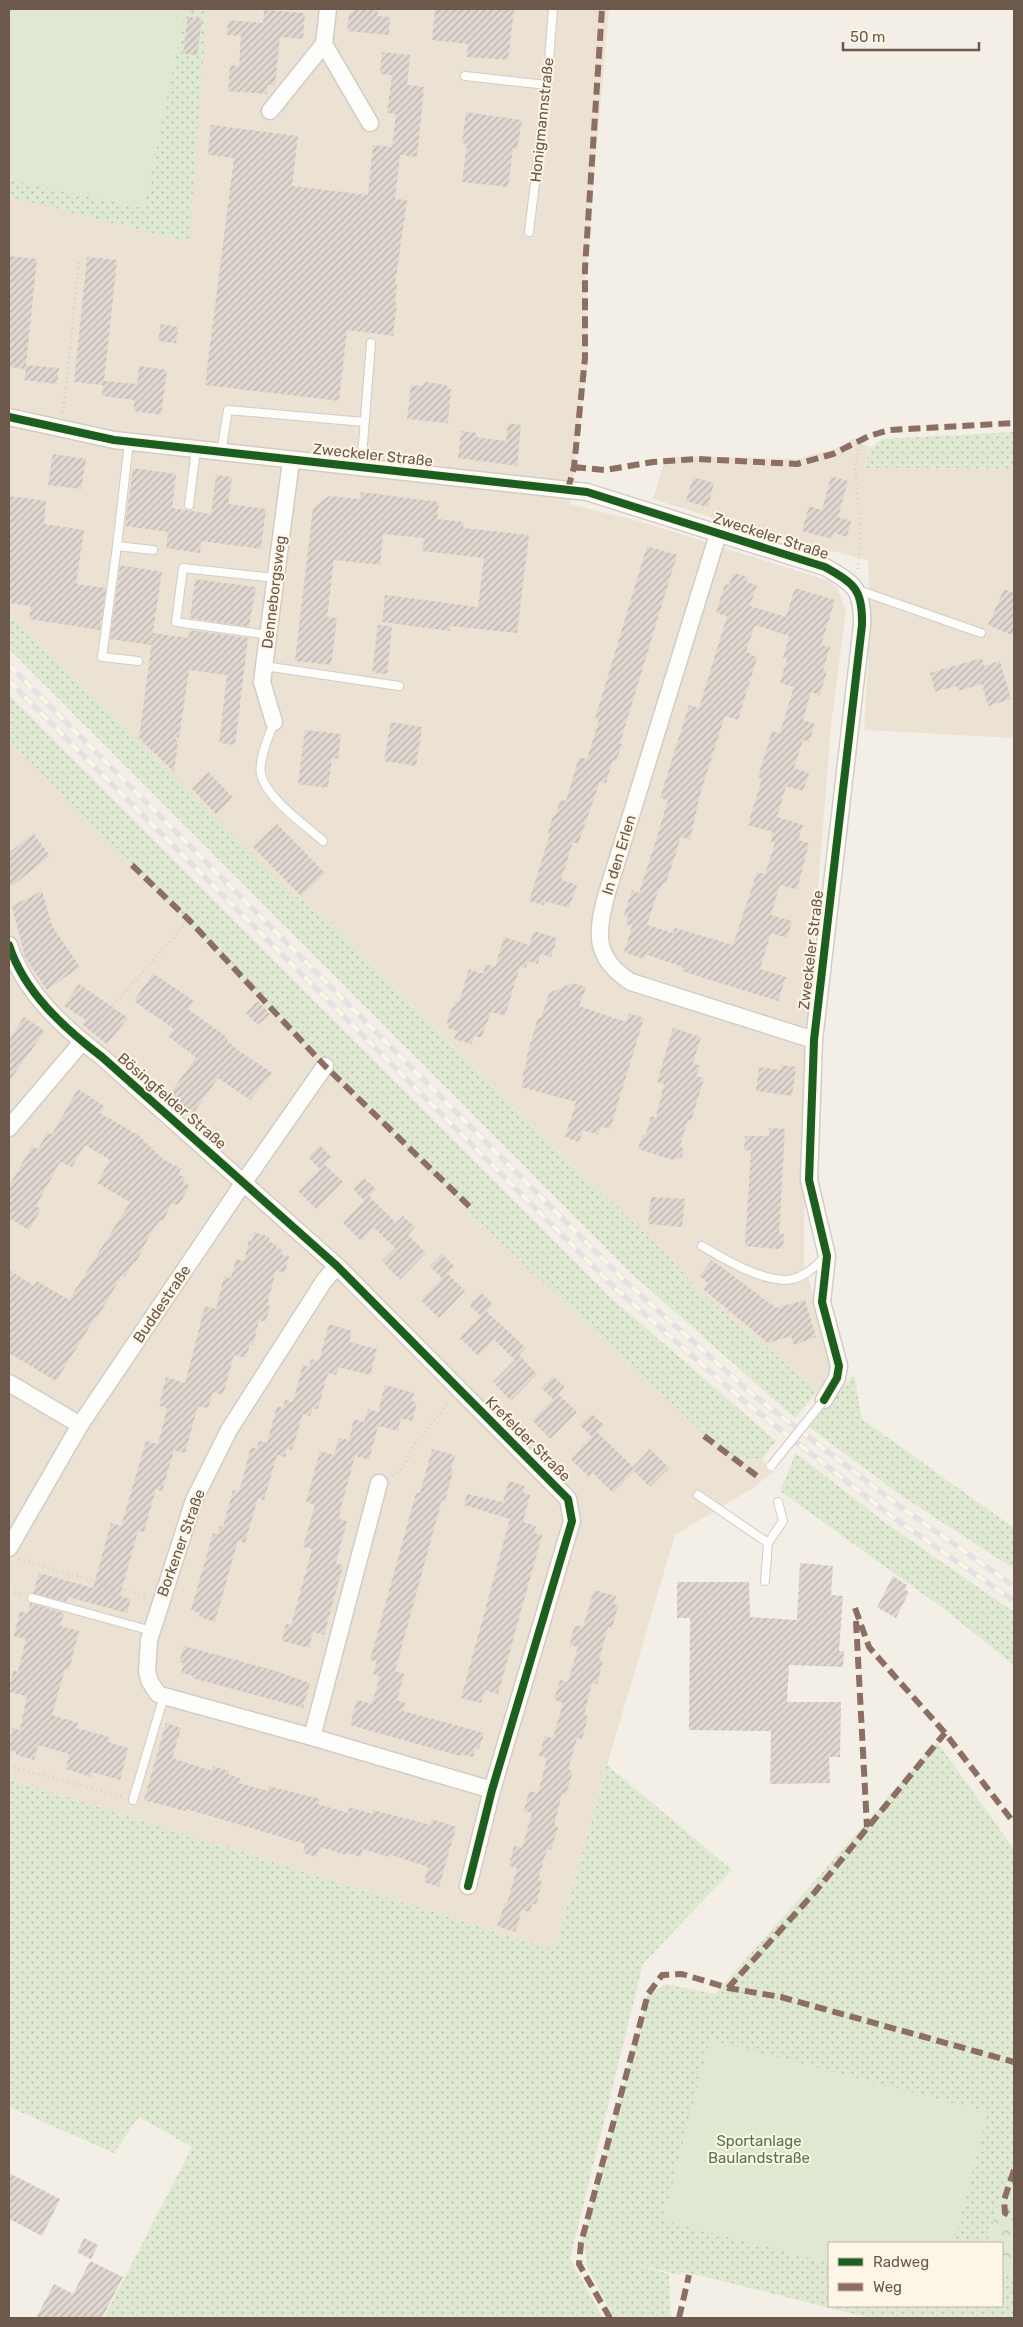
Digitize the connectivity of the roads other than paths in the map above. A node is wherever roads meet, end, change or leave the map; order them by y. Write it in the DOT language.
graph roads {
  1 [pos="328,9"];
  2 [pos="553,9"];
  3 [pos="324,44"];
  4 [pos="465,76"];
  5 [pos="547,85"];
  6 [pos="270,111"];
  7 [pos="370,123"];
  8 [pos="529,232"];
  9 [pos="371,343"];
  10 [pos="9,417"];
  11 [pos="364,422"];
  12 [pos="130,442"];
  13 [pos="196,450"];
  14 [pos="221,452"];
  15 [pos="291,461"];
  16 [pos="361,468"];
  17 [pos="189,505"];
  18 [pos="718,534"];
  19 [pos="117,546"];
  20 [pos="153,550"];
  21 [pos="275,578"];
  22 [pos="856,589"];
  23 [pos="981,633"];
  24 [pos="268,635"];
  25 [pos="138,662"];
  26 [pos="264,666"];
  27 [pos="399,686"];
  28 [pos="274,722"];
  29 [pos="323,841"];
  30 [pos="9,945"];
  31 [pos="814,1040"];
  32 [pos="82,1042"];
  33 [pos="325,1066"];
  34 [pos="9,1128"];
  35 [pos="244,1182"];
  36 [pos="702,1246"];
  37 [pos="827,1256"];
  38 [pos="337,1266"];
  39 [pos="9,1383"];
  40 [pos="824,1400"];
  41 [pos="80,1425"];
  42 [pos="771,1466"];
  43 [pos="379,1483"];
  44 [pos="698,1495"];
  45 [pos="778,1502"];
  46 [pos="768,1543"];
  47 [pos="13,1554"];
  48 [pos="765,1582"];
  49 [pos="32,1598"];
  50 [pos="152,1631"];
  51 [pos="164,1696"];
  52 [pos="312,1737"];
  53 [pos="492,1790"];
  54 [pos="133,1800"];
  55 [pos="468,1886"];
  1 -- 3 [label="street"];
  2 -- 5 [label="lane, Honigmannstraße"];
  3 -- 6 [label="street"];
  3 -- 7 [label="street"];
  4 -- 5 [label="lane"];
  5 -- 8 [label="lane, Honigmannstraße"];
  9 -- 11 [label="lane"];
  10 -- 12 [label="street, Zweckeler Straße"];
  11 -- 14 [label="lane"];
  11 -- 16 [label="lane"];
  12 -- 13 [label="street, Zweckeler Straße"];
  12 -- 19 [label="lane"];
  13 -- 14 [label="street, Zweckeler Straße"];
  13 -- 17 [label="lane"];
  14 -- 15 [label="street, Zweckeler Straße"];
  15 -- 16 [label="street, Zweckeler Straße"];
  15 -- 21 [label="street, Denneborgsweg"];
  16 -- 18 [label="street, Zweckeler Straße"];
  18 -- 22 [label="street, Zweckeler Straße"];
  18 -- 31 [label="street, In den Erlen"];
  19 -- 20 [label="lane"];
  19 -- 25 [label="lane"];
  21 -- 24 [label="street, Denneborgsweg"];
  21 -- 24 [label="lane"];
  22 -- 23 [label="lane, Zweckeler Straße"];
  22 -- 31 [label="street, Zweckeler Straße"];
  24 -- 26 [label="street, Denneborgsweg"];
  26 -- 27 [label="lane"];
  26 -- 28 [label="street, Denneborgsweg"];
  28 -- 29 [label="lane"];
  30 -- 32 [label="street, Bösingfelder Straße"];
  31 -- 37 [label="street, Zweckeler Straße"];
  32 -- 34 [label="street"];
  32 -- 35 [label="street, Bösingfelder Straße"];
  33 -- 35 [label="street, Buddestraße"];
  35 -- 38 [label="street, Krefelder Straße"];
  35 -- 41 [label="street, Buddestraße"];
  36 -- 37 [label="lane"];
  37 -- 40 [label="street, Zweckeler Straße"];
  38 -- 50 [label="street, Borkener Straße"];
  38 -- 53 [label="street, Krefelder Straße"];
  39 -- 41 [label="street"];
  40 -- 42 [label="lane, Zweckeler Straße, bridge"];
  41 -- 47 [label="street, Buddestraße"];
  43 -- 52 [label="street"];
  44 -- 46 [label="lane"];
  45 -- 46 [label="lane"];
  46 -- 48 [label="lane"];
  49 -- 50 [label="lane"];
  50 -- 51 [label="street, Borkener Straße"];
  51 -- 52 [label="street"];
  51 -- 54 [label="lane"];
  52 -- 53 [label="street"];
  53 -- 55 [label="street, Krefelder Straße"];
}
